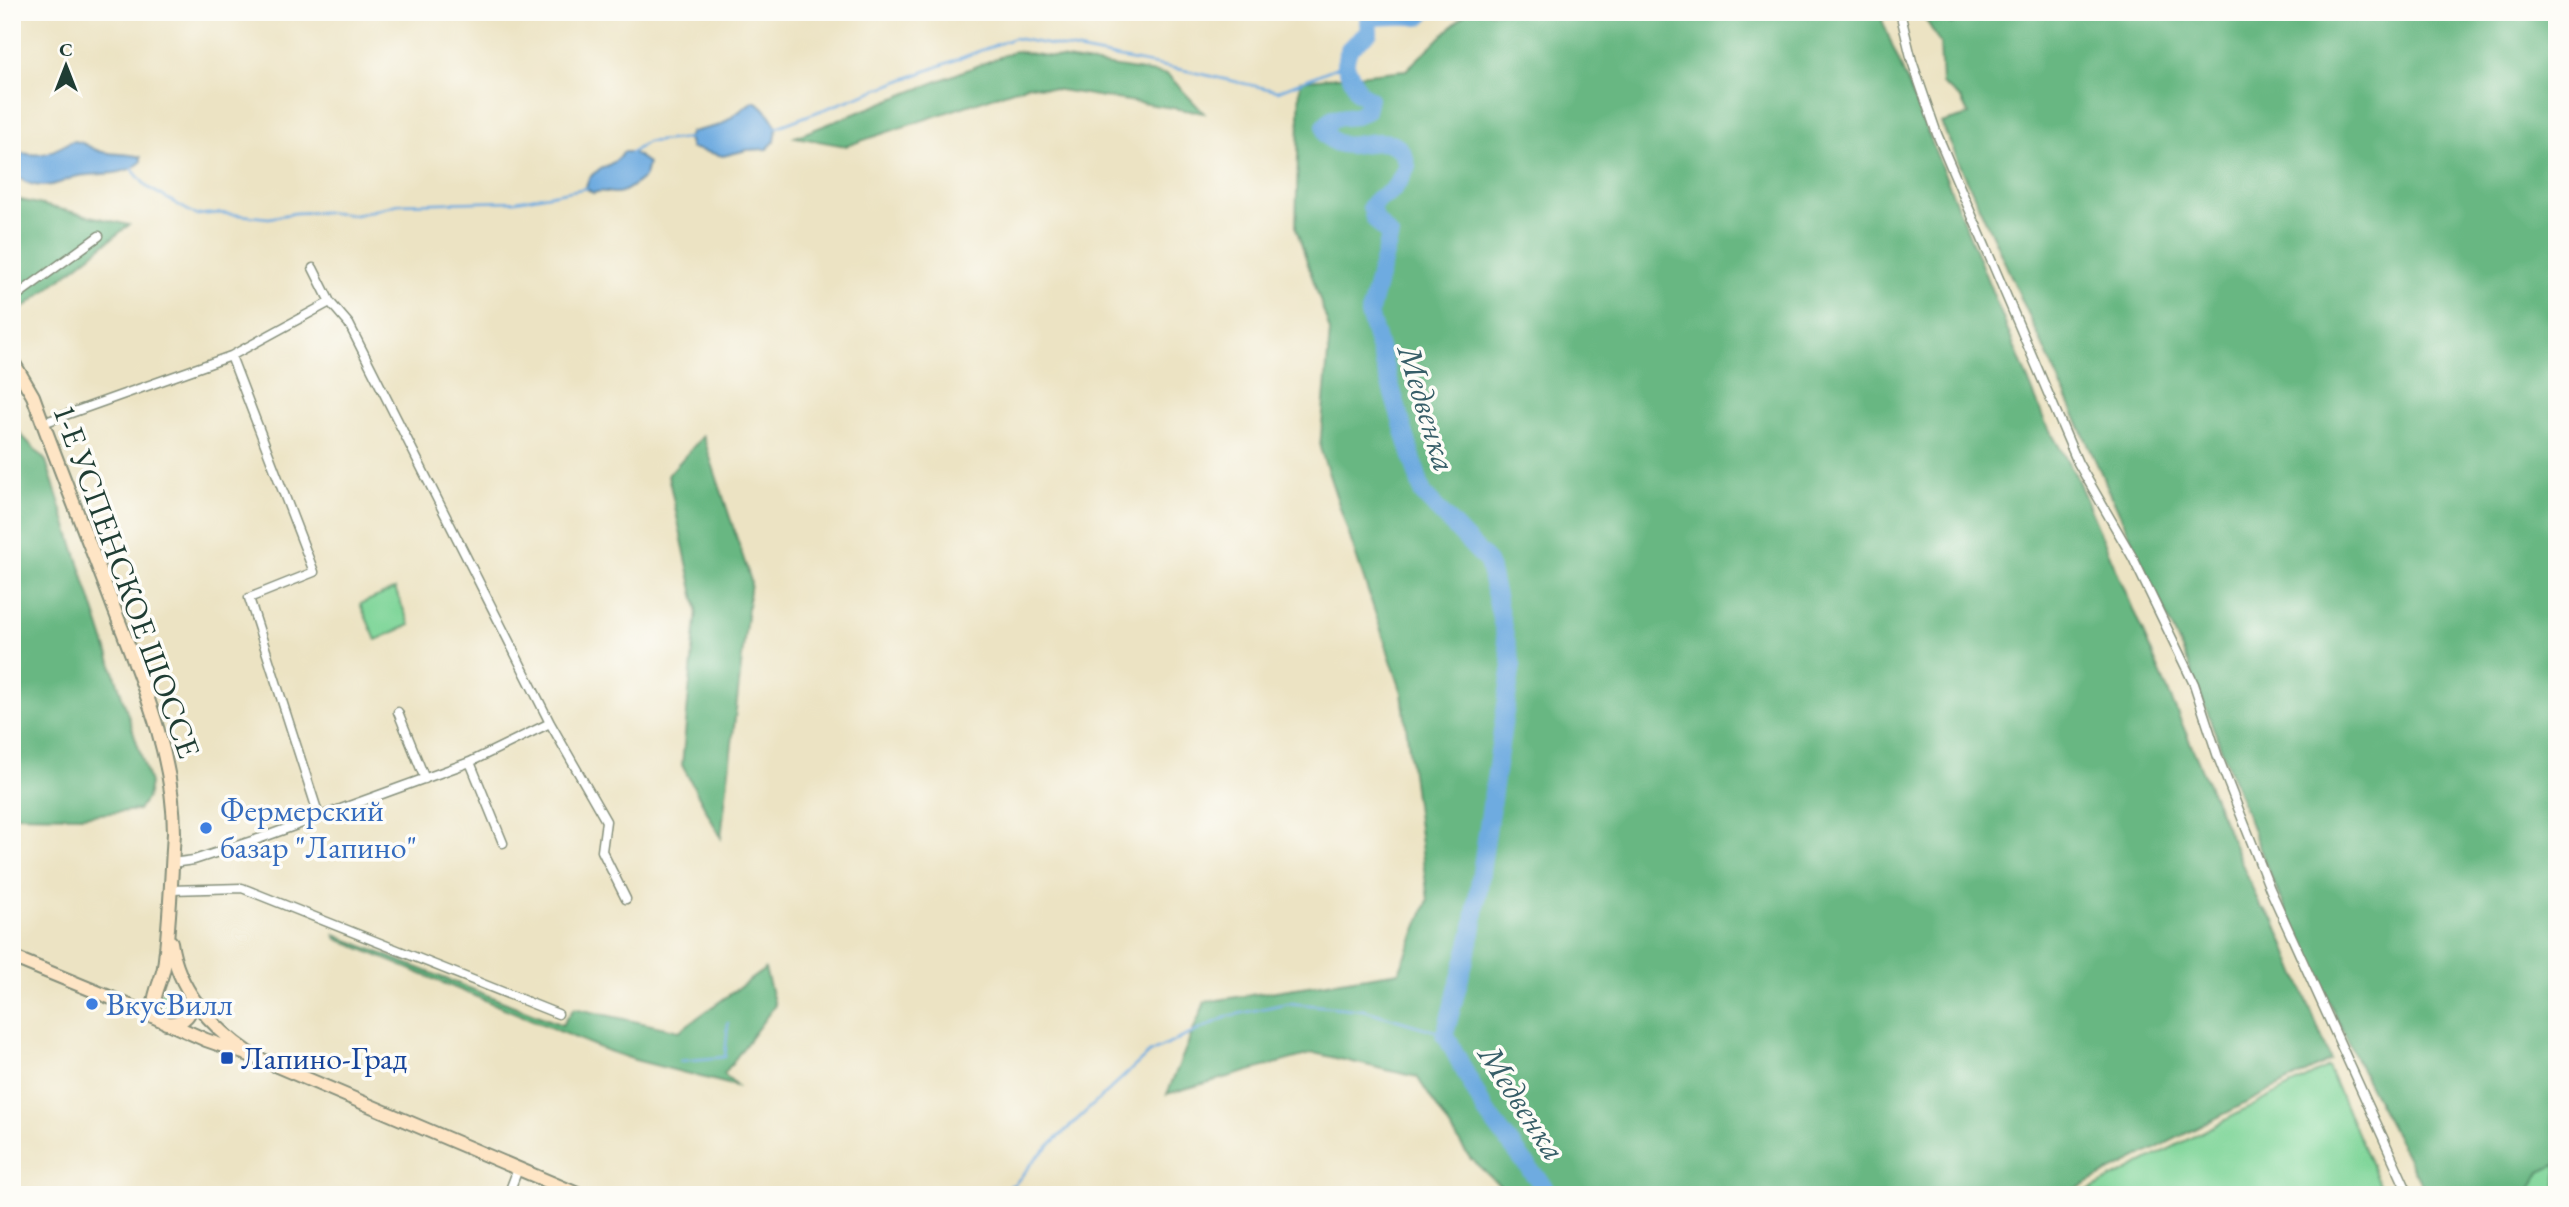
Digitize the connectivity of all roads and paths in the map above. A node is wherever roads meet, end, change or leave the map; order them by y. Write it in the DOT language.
graph roads {
  1 [pos="1900,12"];
  2 [pos="99,236"];
  3 [pos="313,268"];
  4 [pos="12,299"];
  5 [pos="330,302"];
  6 [pos="231,356"];
  7 [pos="12,360"];
  8 [pos="43,423"];
  9 [pos="398,712"];
  10 [pos="550,723"];
  11 [pos="470,762"];
  12 [pos="425,779"];
  13 [pos="320,816"];
  14 [pos="503,842"];
  15 [pos="172,863"];
  16 [pos="171,890"];
  17 [pos="626,899"];
  18 [pos="169,924"];
  19 [pos="12,957"];
  20 [pos="157,993"];
  21 [pos="189,994"];
  22 [pos="114,999"];
  23 [pos="558,1014"];
  24 [pos="164,1022"];
  25 [pos="258,1058"];
  26 [pos="518,1169"];
  27 [pos="508,1195"];
  28 [pos="580,1195"];
  29 [pos="2409,1195"];
  1 -- 29 [label="street"];
  2 -- 4 [label="street"];
  3 -- 5 [label="street"];
  5 -- 6 [label="street"];
  5 -- 10 [label="street"];
  6 -- 8 [label="street"];
  6 -- 13 [label="street"];
  7 -- 8 [label="main road, 1-Е УСПЕНСКОЕ ШОССЕ"];
  8 -- 15 [label="main road, 1-Е УСПЕНСКОЕ ШОССЕ"];
  9 -- 12 [label="street"];
  10 -- 11 [label="street"];
  10 -- 17 [label="street"];
  11 -- 12 [label="street"];
  11 -- 14 [label="street"];
  12 -- 13 [label="street"];
  13 -- 15 [label="street"];
  15 -- 16 [label="main road, 1-Е УСПЕНСКОЕ ШОССЕ"];
  16 -- 18 [label="main road, 1-Е УСПЕНСКОЕ ШОССЕ"];
  16 -- 23 [label="street"];
  18 -- 20 [label="main road"];
  18 -- 21 [label="main road"];
  19 -- 22 [label="main road"];
  20 -- 21 [label="main road"];
  20 -- 22 [label="main road"];
  20 -- 24 [label="main road"];
  21 -- 24 [label="main road"];
  21 -- 25 [label="main road"];
  22 -- 24 [label="main road"];
  24 -- 25 [label="main road"];
  25 -- 26 [label="main road"];
  26 -- 27 [label="street"];
  26 -- 28 [label="main road"];
}
